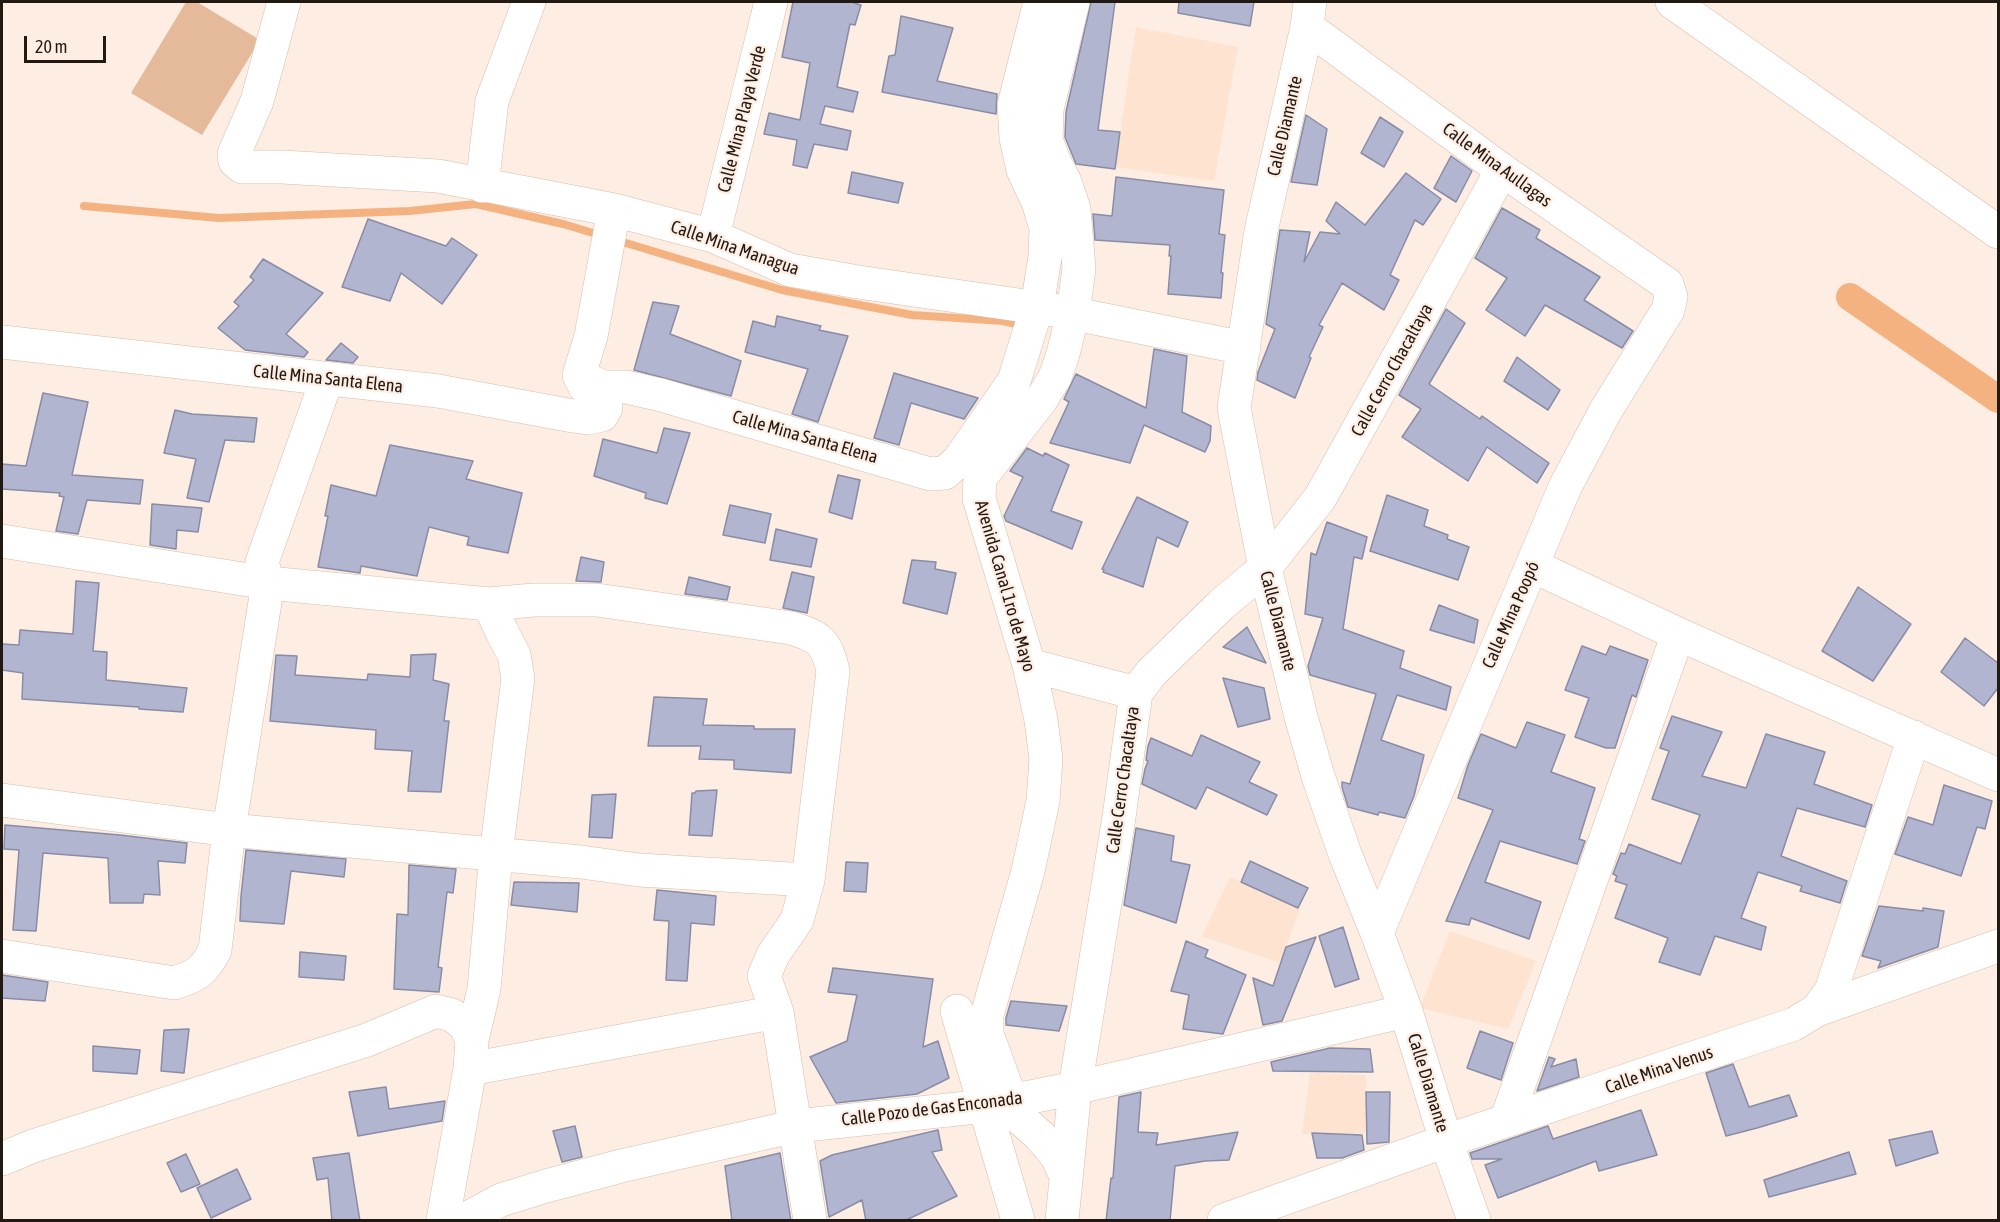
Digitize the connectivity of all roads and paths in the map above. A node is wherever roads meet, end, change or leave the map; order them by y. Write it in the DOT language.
graph roads {
  1 [pos="284,2"];
  2 [pos="528,2"];
  3 [pos="771,2"];
  4 [pos="1040,2"];
  5 [pos="1073,2"];
  6 [pos="1672,2"];
  7 [pos="1308,14"];
  8 [pos="1502,170"];
  9 [pos="482,186"];
  10 [pos="614,210"];
  11 [pos="1998,232"];
  12 [pos="713,236"];
  13 [pos="1036,307"];
  14 [pos="1668,310"];
  15 [pos="1073,313"];
  16 [pos="2,342"];
  17 [pos="1244,348"];
  18 [pos="579,375"];
  19 [pos="327,379"];
  20 [pos="2,541"];
  21 [pos="1533,566"];
  22 [pos="1265,568"];
  23 [pos="268,583"];
  24 [pos="489,604"];
  25 [pos="1678,634"];
  26 [pos="1029,665"];
  27 [pos="1136,693"];
  28 [pos="1914,737"];
  29 [pos="1998,775"];
  30 [pos="2,801"];
  31 [pos="229,830"];
  32 [pos="496,854"];
  33 [pos="808,880"];
  34 [pos="1377,933"];
  35 [pos="1998,946"];
  36 [pos="2,956"];
  37 [pos="1817,1010"];
  38 [pos="957,1011"];
  39 [pos="1406,1011"];
  40 [pos="777,1012"];
  41 [pos="471,1054"];
  42 [pos="1075,1088"];
  43 [pos="998,1103"];
  44 [pos="1506,1121"];
  45 [pos="796,1126"];
  46 [pos="1446,1141"];
  47 [pos="2,1160"];
  48 [pos="1066,1176"];
  49 [pos="443,1221"];
  50 [pos="464,1221"];
  51 [pos="810,1221"];
  52 [pos="1018,1221"];
  53 [pos="1062,1221"];
  54 [pos="1224,1221"];
  55 [pos="1474,1221"];
  1 -- 9 [label="street, Calle Mina Managua"];
  2 -- 9 [label="street"];
  3 -- 12 [label="street, Calle Mina Playa Verde"];
  4 -- 13 [label="street"];
  5 -- 15 [label="street, Avenida Canal 1ro de Mayo"];
  6 -- 11 [label="street"];
  7 -- 8 [label="street, Calle Mina Aullagas"];
  7 -- 17 [label="street, Calle Diamante"];
  8 -- 14 [label="street, Calle Mina Aullagas"];
  8 -- 22 [label="street, Calle Cerro Chacaltaya"];
  9 -- 10 [label="street, Calle Mina Managua"];
  10 -- 12 [label="street, Calle Mina Managua"];
  10 -- 18 [label="street"];
  12 -- 13 [label="street, Calle Mina Managua"];
  13 -- 15 [label="street, Calle Mina Managua"];
  13 -- 18 [label="street, Calle Mina Santa Elena"];
  14 -- 21 [label="street, Calle Mina Poopó"];
  15 -- 17 [label="street, Calle Mina Managua"];
  15 -- 26 [label="street, Avenida Canal 1ro de Mayo"];
  16 -- 19 [label="street, Calle Mina Santa Elena"];
  17 -- 22 [label="street, Calle Diamante"];
  18 -- 19 [label="street, Calle Mina Santa Elena"];
  19 -- 23 [label="street"];
  20 -- 23 [label="street"];
  21 -- 25 [label="street"];
  21 -- 34 [label="street, Calle Mina Poopó"];
  22 -- 27 [label="street, Calle Cerro Chacaltaya"];
  22 -- 34 [label="street, Calle Diamante"];
  23 -- 24 [label="street"];
  23 -- 31 [label="street"];
  24 -- 32 [label="street"];
  24 -- 33 [label="street"];
  25 -- 28 [label="street"];
  25 -- 44 [label="street"];
  26 -- 27 [label="street"];
  26 -- 43 [label="street, Avenida Canal 1ro de Mayo"];
  27 -- 42 [label="street, Calle Cerro Chacaltaya"];
  28 -- 29 [label="street"];
  28 -- 37 [label="street, Calle Mina Venus"];
  30 -- 31 [label="street"];
  31 -- 32 [label="street"];
  31 -- 36 [label="street"];
  32 -- 33 [label="street"];
  32 -- 41 [label="street"];
  33 -- 40 [label="street"];
  34 -- 39 [label="street, Calle Diamante"];
  35 -- 37 [label="street"];
  37 -- 44 [label="street, Calle Mina Venus"];
  38 -- 43 [label="street"];
  39 -- 42 [label="street, Calle Pozo de Gas Enconada"];
  39 -- 46 [label="street, Calle Diamante"];
  40 -- 41 [label="street"];
  40 -- 45 [label="street"];
  41 -- 47 [label="street"];
  41 -- 49 [label="street"];
  42 -- 43 [label="street, Calle Pozo de Gas Enconada"];
  42 -- 48 [label="street, Calle Cerro Chacaltaya"];
  43 -- 45 [label="street, Calle Pozo de Gas Enconada"];
  43 -- 48 [label="street, Avenida Canal 1ro de Mayo"];
  43 -- 52 [label="street"];
  44 -- 46 [label="street, Calle Mina Venus"];
  45 -- 50 [label="street, Calle Pozo de Gas Enconada"];
  45 -- 51 [label="street"];
  46 -- 54 [label="street, Calle Mina Venus"];
  46 -- 55 [label="street, Calle Diamante"];
  48 -- 53 [label="street, Calle Cerro Chacaltaya"];
}
